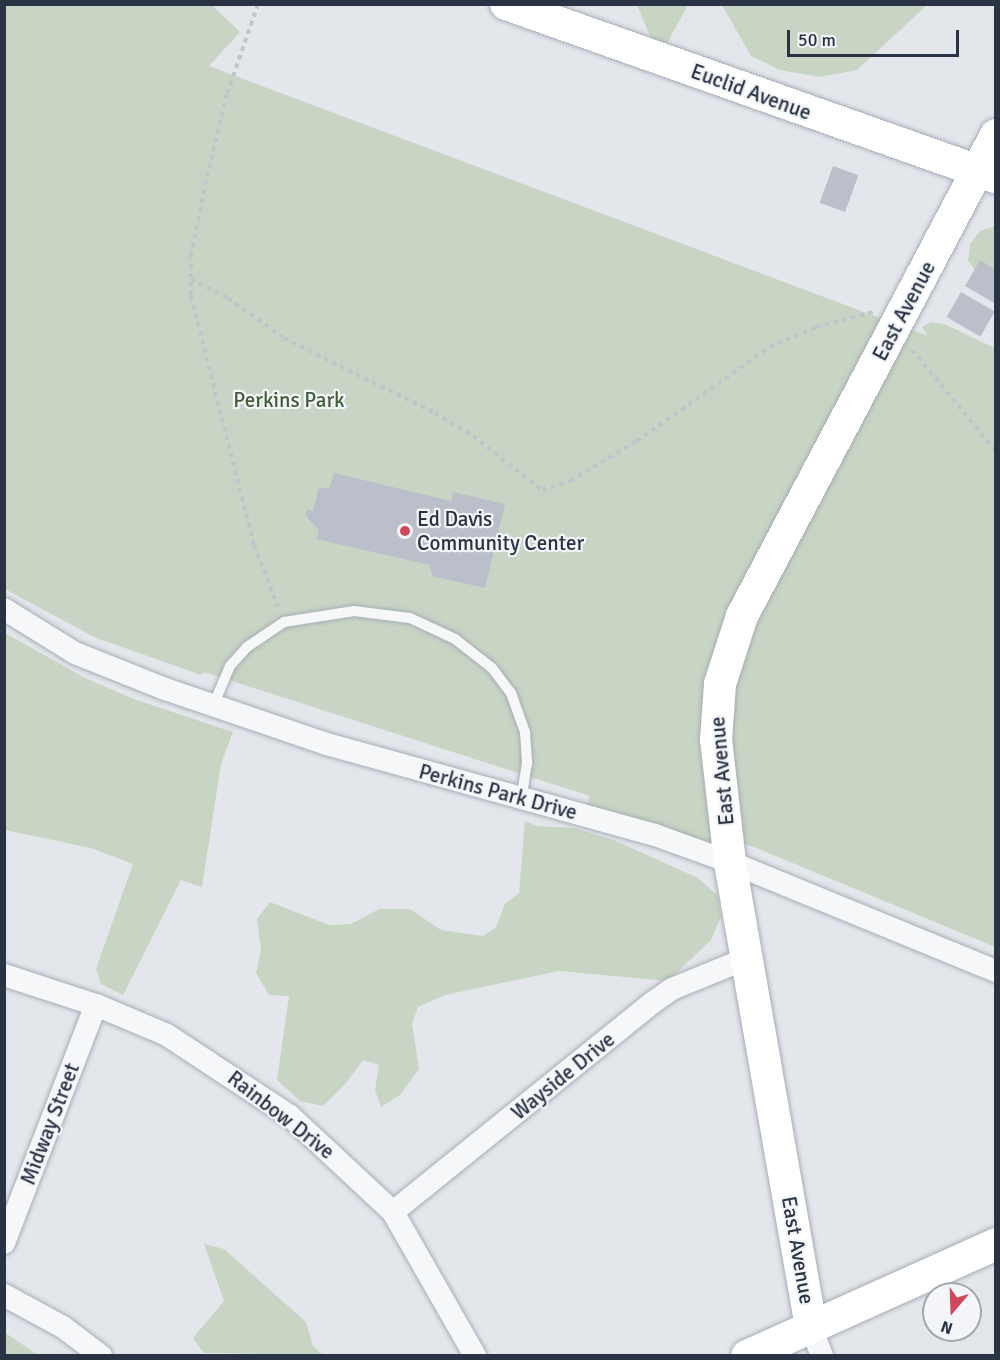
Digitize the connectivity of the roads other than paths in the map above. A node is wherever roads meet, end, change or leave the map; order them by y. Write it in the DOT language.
graph roads {
  1 [pos="506,4"];
  2 [pos="996,135"];
  3 [pos="986,174"];
  4 [pos="4,609"];
  5 [pos="213,706"];
  6 [pos="521,799"];
  7 [pos="730,862"];
  8 [pos="745,958"];
  9 [pos="996,971"];
  10 [pos="4,975"];
  11 [pos="96,1005"];
  12 [pos="393,1212"];
  13 [pos="4,1243"];
  14 [pos="996,1244"];
  15 [pos="4,1295"];
  16 [pos="811,1326"];
  17 [pos="101,1356"];
  18 [pos="475,1356"];
  19 [pos="747,1356"];
  20 [pos="822,1356"];
  1 -- 3 [label="street, Euclid Avenue"];
  2 -- 3 [label="street, East Avenue"];
  3 -- 7 [label="street, East Avenue"];
  4 -- 5 [label="street, Perkins Park Drive"];
  5 -- 6 [label="street, Perkins Park Drive"];
  5 -- 6 [label="lane"];
  6 -- 7 [label="street, Perkins Park Drive"];
  7 -- 8 [label="street, East Avenue"];
  7 -- 9 [label="street, Perkins Park Drive"];
  8 -- 12 [label="street, Wayside Drive"];
  8 -- 16 [label="street, East Avenue"];
  10 -- 11 [label="street, Rainbow Drive"];
  11 -- 12 [label="street, Rainbow Drive"];
  11 -- 13 [label="street, Midway Street"];
  12 -- 18 [label="street, Rainbow Drive"];
  14 -- 16 [label="street"];
  15 -- 17 [label="street"];
  16 -- 19 [label="street"];
  16 -- 20 [label="street, East Avenue"];
}
